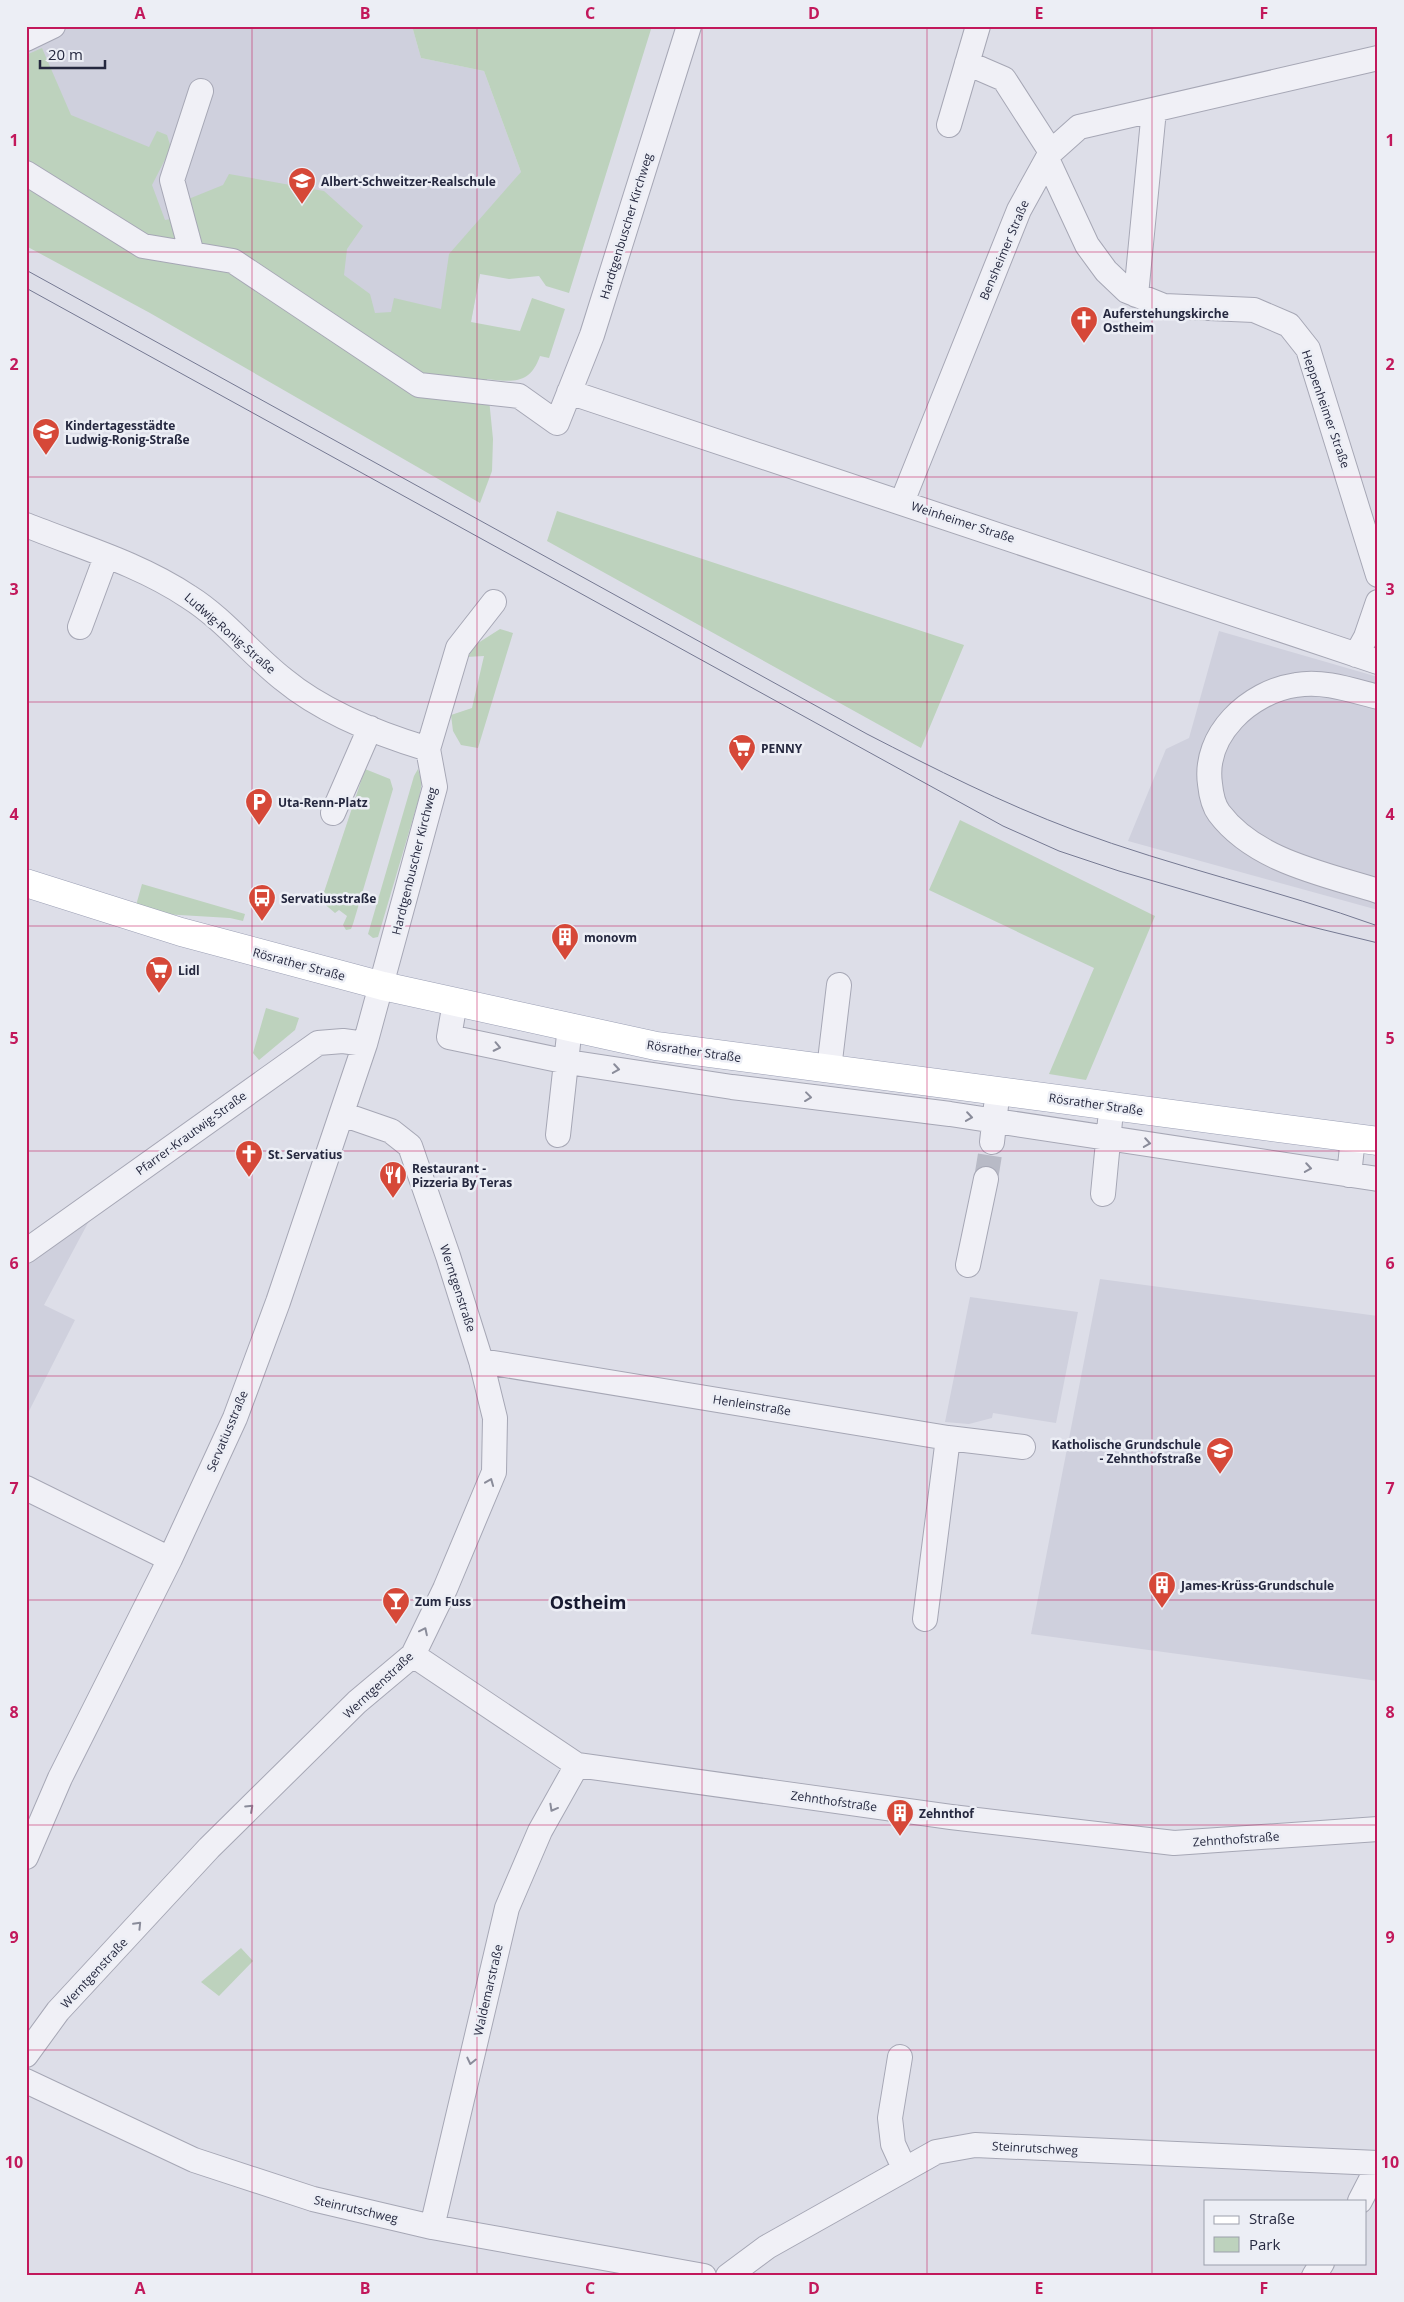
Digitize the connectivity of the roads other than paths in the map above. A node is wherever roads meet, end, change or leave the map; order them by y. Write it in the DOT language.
graph roads {
  1 [pos="53,26"];
  2 [pos="689,26"];
  3 [pos="978,26"];
  4 [pos="26,39"];
  5 [pos="1378,58"];
  6 [pos="967,63"];
  7 [pos="201,91"];
  8 [pos="1154,110"];
  9 [pos="948,126"];
  10 [pos="1050,157"];
  11 [pos="26,173"];
  12 [pos="192,254"];
  13 [pos="1136,295"];
  14 [pos="569,392"];
  15 [pos="902,502"];
  16 [pos="26,525"];
  17 [pos="106,557"];
  18 [pos="1378,575"];
  19 [pos="494,602"];
  20 [pos="1378,602"];
  21 [pos="80,627"];
  22 [pos="1367,658"];
  23 [pos="1378,697"];
  24 [pos="370,728"];
  25 [pos="428,750"];
  26 [pos="333,814"];
  27 [pos="26,883"];
  28 [pos="1378,890"];
  29 [pos="839,985"];
  30 [pos="382,986"];
  31 [pos="455,1002"];
  32 [pos="570,1026"];
  33 [pos="365,1044"];
  34 [pos="568,1062"];
  35 [pos="829,1070"];
  36 [pos="867,1074"];
  37 [pos="900,1078"];
  38 [pos="998,1091"];
  39 [pos="865,1104"];
  40 [pos="1111,1107"];
  41 [pos="897,1108"];
  42 [pos="342,1114"];
  43 [pos="993,1131"];
  44 [pos="558,1135"];
  45 [pos="1109,1137"];
  46 [pos="1366,1140"];
  47 [pos="1349,1174"];
  48 [pos="986,1179"];
  49 [pos="1378,1179"];
  50 [pos="1103,1194"];
  51 [pos="26,1251"];
  52 [pos="968,1266"];
  53 [pos="480,1361"];
  54 [pos="948,1438"];
  55 [pos="1023,1447"];
  56 [pos="26,1488"];
  57 [pos="170,1559"];
  58 [pos="925,1619"];
  59 [pos="413,1655"];
  60 [pos="577,1765"];
  61 [pos="1378,1829"];
  62 [pos="26,1857"];
  63 [pos="26,2055"];
  64 [pos="900,2058"];
  65 [pos="26,2081"];
  66 [pos="1378,2164"];
  67 [pos="904,2168"];
  68 [pos="1360,2200"];
  69 [pos="432,2227"];
  70 [pos="1321,2264"];
  71 [pos="704,2276"];
  72 [pos="728,2276"];
  73 [pos="1314,2276"];
  1 -- 4 [label="street"];
  2 -- 14 [label="street, Hardtgenbuscher Kirchweg"];
  3 -- 6 [label="street"];
  5 -- 8 [label="street, Bensheimer Straße"];
  6 -- 9 [label="street"];
  6 -- 10 [label="street, Heppenheimer Straße"];
  7 -- 12 [label="street"];
  8 -- 10 [label="street, Bensheimer Straße"];
  8 -- 13 [label="street"];
  10 -- 13 [label="street, Heppenheimer Straße"];
  10 -- 15 [label="street, Bensheimer Straße"];
  11 -- 12 [label="street"];
  12 -- 14 [label="street, Hardtgenbuscher Kirchweg"];
  13 -- 18 [label="street, Heppenheimer Straße"];
  14 -- 15 [label="street, Weinheimer Straße"];
  15 -- 22 [label="street, Weinheimer Straße"];
  16 -- 17 [label="street, Ludwig-Ronig-Straße"];
  17 -- 21 [label="street"];
  17 -- 24 [label="street, Ludwig-Ronig-Straße"];
  19 -- 25 [label="street, Hardtgenbuscher Kirchweg"];
  20 -- 22 [label="street"];
  23 -- 28 [label="street"];
  24 -- 25 [label="street, Ludwig-Ronig-Straße"];
  24 -- 26 [label="street"];
  25 -- 30 [label="street, Hardtgenbuscher Kirchweg"];
  27 -- 30 [label="main road, Rösrather Straße"];
  29 -- 35 [label="street"];
  30 -- 31 [label="main road, Rösrather Straße"];
  30 -- 33 [label="street, Servatiusstraße"];
  31 -- 32 [label="main road, Rösrather Straße"];
  31 -- 34 [label="street, one-way"];
  32 -- 34 [label="street"];
  32 -- 35 [label="main road, Rösrather Straße"];
  33 -- 42 [label="street, Servatiusstraße"];
  33 -- 51 [label="street, Pfarrer-Krautwig-Straße"];
  34 -- 39 [label="street, one-way"];
  34 -- 44 [label="street"];
  35 -- 36 [label="main road, Rösrather Straße"];
  36 -- 37 [label="main road, Rösrather Straße"];
  36 -- 39 [label="street"];
  37 -- 38 [label="main road, Rösrather Straße"];
  37 -- 41 [label="street"];
  38 -- 40 [label="main road, Rösrather Straße"];
  38 -- 43 [label="street"];
  39 -- 41 [label="street"];
  40 -- 45 [label="street"];
  40 -- 46 [label="main road, Rösrather Straße"];
  41 -- 43 [label="street, one-way"];
  42 -- 53 [label="street, Werntgenstraße"];
  42 -- 57 [label="street, Servatiusstraße"];
  43 -- 45 [label="street"];
  45 -- 47 [label="street, one-way"];
  45 -- 50 [label="street"];
  46 -- 47 [label="street"];
  47 -- 49 [label="street"];
  48 -- 52 [label="street"];
  53 -- 54 [label="street, Henleinstraße"];
  59 -- 53 [label="street, Werntgenstraße, one-way"];
  54 -- 55 [label="street, Henleinstraße"];
  54 -- 58 [label="street"];
  56 -- 57 [label="street"];
  57 -- 62 [label="street, Servatiusstraße"];
  59 -- 60 [label="street, Zehnthofstraße"];
  63 -- 59 [label="street, Werntgenstraße, one-way"];
  60 -- 61 [label="street, Zehnthofstraße"];
  60 -- 69 [label="street, Waldemarstraße, one-way"];
  64 -- 67 [label="street"];
  65 -- 69 [label="street, Steinrutschweg"];
  66 -- 67 [label="street, Steinrutschweg"];
  66 -- 68 [label="street"];
  67 -- 72 [label="street, Steinrutschweg"];
  69 -- 71 [label="street, Steinrutschweg"];
  70 -- 73 [label="street"];
}
